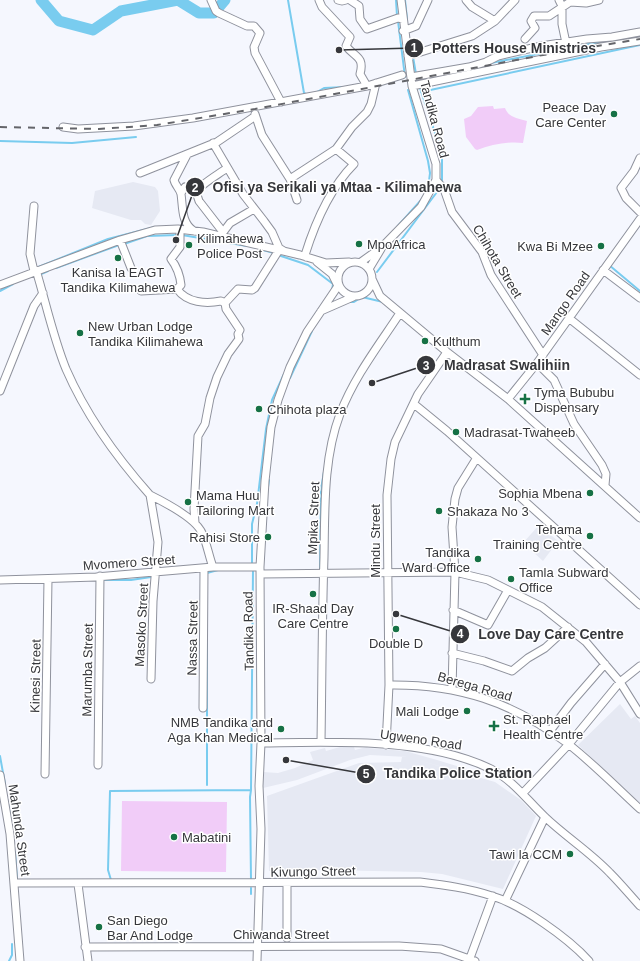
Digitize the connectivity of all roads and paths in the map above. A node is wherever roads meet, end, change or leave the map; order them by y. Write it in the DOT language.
graph roads {
  1 [pos="211,0"];
  2 [pos="338,0"];
  3 [pos="346,0"];
  4 [pos="350,0"];
  5 [pos="401,0"];
  6 [pos="428,0"];
  7 [pos="466,0"];
  8 [pos="515,0"];
  9 [pos="599,0"];
  10 [pos="322,1"];
  11 [pos="561,3"];
  12 [pos="403,19"];
  13 [pos="495,21"];
  14 [pos="403,31"];
  15 [pos="640,32"];
  16 [pos="525,39"];
  17 [pos="640,41"];
  18 [pos="566,43"];
  19 [pos="408,56"];
  20 [pos="402,75"];
  21 [pos="412,77"];
  22 [pos="376,83"];
  23 [pos="367,86"];
  24 [pos="412,86"];
  25 [pos="281,102"];
  26 [pos="255,107"];
  27 [pos="254,117"];
  28 [pos="63,127"];
  29 [pos="213,143"];
  30 [pos="336,149"];
  31 [pos="186,155"];
  32 [pos="640,158"];
  33 [pos="227,168"];
  34 [pos="140,173"];
  35 [pos="290,179"];
  36 [pos="436,180"];
  37 [pos="203,184"];
  38 [pos="181,193"];
  39 [pos="297,200"];
  40 [pos="34,206"];
  41 [pos="254,209"];
  42 [pos="640,212"];
  43 [pos="640,219"];
  44 [pos="180,230"];
  45 [pos="196,232"];
  46 [pos="221,234"];
  47 [pos="120,240"];
  48 [pos="382,247"];
  49 [pos="281,251"];
  50 [pos="306,257"];
  51 [pos="316,261"];
  52 [pos="349,262"];
  53 [pos="361,262"];
  54 [pos="131,268"];
  55 [pos="369,269"];
  56 [pos="35,270"];
  57 [pos="603,270"];
  58 [pos="372,279"];
  59 [pos="0,285"];
  60 [pos="338,285"];
  61 [pos="178,289"];
  62 [pos="141,291"];
  63 [pos="43,293"];
  64 [pos="357,296"];
  65 [pos="380,296"];
  66 [pos="640,298"];
  67 [pos="225,303"];
  68 [pos="321,311"];
  69 [pos="400,312"];
  70 [pos="570,319"];
  71 [pos="447,352"];
  72 [pos="543,355"];
  73 [pos="537,363"];
  74 [pos="640,375"];
  75 [pos="0,391"];
  76 [pos="508,399"];
  77 [pos="414,404"];
  78 [pos="476,459"];
  79 [pos="605,485"];
  80 [pos="150,495"];
  81 [pos="640,518"];
  82 [pos="196,523"];
  83 [pos="213,567"];
  84 [pos="204,569"];
  85 [pos="260,571"];
  86 [pos="456,572"];
  87 [pos="156,573"];
  88 [pos="324,573"];
  89 [pos="387,574"];
  90 [pos="100,576"];
  91 [pos="48,579"];
  92 [pos="0,580"];
  93 [pos="508,590"];
  94 [pos="640,605"];
  95 [pos="453,610"];
  96 [pos="568,627"];
  97 [pos="452,653"];
  98 [pos="605,664"];
  99 [pos="640,666"];
  100 [pos="151,679"];
  101 [pos="620,682"];
  102 [pos="389,685"];
  103 [pos="452,690"];
  104 [pos="203,708"];
  105 [pos="640,714"];
  106 [pos="550,731"];
  107 [pos="321,742"];
  108 [pos="261,743"];
  109 [pos="569,744"];
  110 [pos="386,745"];
  111 [pos="98,765"];
  112 [pos="45,774"];
  113 [pos="0,775"];
  114 [pos="523,793"];
  115 [pos="640,809"];
  116 [pos="545,817"];
  117 [pos="15,883"];
  118 [pos="261,883"];
  119 [pos="287,883"];
  120 [pos="78,884"];
  121 [pos="493,896"];
  122 [pos="505,901"];
  123 [pos="640,906"];
  124 [pos="287,938"];
  125 [pos="258,946"];
  126 [pos="85,947"];
  127 [pos="473,960"];
  128 [pos="20,961"];
  129 [pos="88,961"];
  130 [pos="257,961"];
  131 [pos="589,961"];
  1 -- 25 [label="street"];
  2 -- 3 [label="street"];
  4 -- 12 [label="street"];
  5 -- 12 [label="street, Tandika Road"];
  6 -- 14 [label="street"];
  7 -- 13 [label="street"];
  8 -- 13 [label="street"];
  9 -- 11 [label="street"];
  10 -- 23 [label="street"];
  11 -- 16 [label="street"];
  11 -- 18 [label="street"];
  12 -- 14 [label="street, Tandika Road"];
  13 -- 19 [label="street"];
  14 -- 19 [label="street, Tandika Road"];
  15 -- 18 [label="street"];
  17 -- 24 [label="street"];
  18 -- 21 [label="street"];
  19 -- 21 [label="street, Tandika Road"];
  20 -- 22 [label="street"];
  21 -- 24 [label="street, Tandika Road"];
  22 -- 23 [label="street"];
  22 -- 30 [label="street"];
  23 -- 25 [label="street"];
  24 -- 36 [label="street, Tandika Road"];
  25 -- 26 [label="street"];
  26 -- 27 [label="street"];
  26 -- 28 [label="street"];
  27 -- 29 [label="street"];
  27 -- 35 [label="street"];
  29 -- 31 [label="street"];
  29 -- 33 [label="street"];
  30 -- 35 [label="street"];
  30 -- 50 [label="street"];
  31 -- 34 [label="street"];
  31 -- 38 [label="street"];
  32 -- 42 [label="street"];
  33 -- 37 [label="street"];
  33 -- 41 [label="street"];
  35 -- 39 [label="street"];
  36 -- 48 [label="street"];
  36 -- 72 [label="street, Chihota Street"];
  37 -- 38 [label="street"];
  37 -- 46 [label="street"];
  38 -- 45 [label="street"];
  40 -- 56 [label="street"];
  41 -- 46 [label="street"];
  41 -- 49 [label="street"];
  43 -- 57 [label="street, Mango Road"];
  44 -- 45 [label="street"];
  44 -- 47 [label="street"];
  44 -- 61 [label="street"];
  45 -- 46 [label="street"];
  46 -- 49 [label="street"];
  47 -- 54 [label="street"];
  47 -- 56 [label="street"];
  48 -- 53 [label="street"];
  48 -- 55 [label="street"];
  49 -- 50 [label="street"];
  49 -- 67 [label="street"];
  50 -- 51 [label="street"];
  51 -- 52 [label="street"];
  51 -- 60 [label="street"];
  52 -- 53 [label="street"];
  52 -- 60 [label="street"];
  53 -- 55 [label="street"];
  55 -- 58 [label="street"];
  56 -- 59 [label="street"];
  56 -- 63 [label="street"];
  57 -- 66 [label="street"];
  57 -- 70 [label="street, Mango Road"];
  58 -- 64 [label="street"];
  58 -- 65 [label="street"];
  60 -- 64 [label="street"];
  60 -- 68 [label="street, Tandika Road"];
  61 -- 62 [label="street"];
  61 -- 67 [label="street"];
  63 -- 75 [label="street"];
  63 -- 80 [label="street"];
  64 -- 65 [label="street"];
  64 -- 68 [label="street"];
  65 -- 69 [label="street"];
  67 -- 82 [label="street"];
  68 -- 85 [label="street, Tandika Road"];
  69 -- 71 [label="street"];
  69 -- 88 [label="street, Mpika Street"];
  70 -- 72 [label="street, Mango Road"];
  70 -- 74 [label="street"];
  71 -- 76 [label="street"];
  71 -- 77 [label="street, Mindu Street"];
  72 -- 73 [label="street, Mango Road"];
  73 -- 76 [label="street, Mango Road"];
  73 -- 79 [label="street"];
  76 -- 79 [label="street"];
  77 -- 78 [label="street"];
  77 -- 89 [label="street, Mindu Street"];
  78 -- 86 [label="street"];
  78 -- 94 [label="street"];
  79 -- 81 [label="street"];
  80 -- 82 [label="street"];
  80 -- 87 [label="street, Masoko Street"];
  82 -- 83 [label="street"];
  83 -- 84 [label="street, Mvomero Street"];
  83 -- 85 [label="street, Mvomero Street"];
  84 -- 87 [label="street, Mvomero Street"];
  84 -- 104 [label="street, Nassa Street"];
  85 -- 88 [label="street, Mvomero Street"];
  85 -- 108 [label="street, Tandika Road"];
  86 -- 89 [label="street, Mvomero Street"];
  86 -- 93 [label="street, Mvomero Street"];
  86 -- 95 [label="street"];
  87 -- 90 [label="street, Mvomero Street"];
  87 -- 100 [label="street, Masoko Street"];
  88 -- 89 [label="street, Mvomero Street"];
  88 -- 107 [label="street, Mpika Street"];
  89 -- 102 [label="street, Mindu Street"];
  90 -- 91 [label="street, Mvomero Street"];
  90 -- 111 [label="street, Marumba Street"];
  91 -- 92 [label="street, Mvomero Street"];
  91 -- 112 [label="street, Kinesi Street"];
  93 -- 95 [label="street"];
  93 -- 96 [label="street, Mvomero Street"];
  95 -- 97 [label="street"];
  96 -- 97 [label="street"];
  96 -- 98 [label="street, Mvomero Street"];
  97 -- 103 [label="street"];
  98 -- 101 [label="street, Mvomero Street"];
  98 -- 106 [label="street"];
  99 -- 101 [label="street"];
  101 -- 105 [label="street, Mvomero Street"];
  101 -- 109 [label="street"];
  102 -- 103 [label="street, Berega Road"];
  102 -- 110 [label="street, Mindu Street"];
  103 -- 106 [label="street, Berega Road"];
  106 -- 109 [label="street, Berega Road"];
  107 -- 108 [label="street, Ugweno Road"];
  107 -- 110 [label="street, Ugweno Road"];
  108 -- 118 [label="street, Tandika Road"];
  109 -- 114 [label="street"];
  109 -- 115 [label="street, Berega Road"];
  110 -- 114 [label="street, Ugweno Road"];
  113 -- 117 [label="street, Mahunda Street"];
  114 -- 116 [label="street, Ugweno Road"];
  116 -- 122 [label="street"];
  116 -- 123 [label="street, Ugweno Road"];
  117 -- 120 [label="street, Kivungo Street"];
  117 -- 128 [label="street, Mahunda Street"];
  118 -- 119 [label="street, Kivungo Street"];
  118 -- 120 [label="street, Kivungo Street"];
  118 -- 125 [label="street, Tandika Road"];
  119 -- 121 [label="street, Kivungo Street"];
  119 -- 124 [label="street"];
  120 -- 126 [label="street"];
  121 -- 122 [label="street, Kivungo Street"];
  121 -- 127 [label="street"];
  122 -- 131 [label="street, Kivungo Street"];
  125 -- 126 [label="street, Chiwanda Street"];
  125 -- 127 [label="street, Chiwanda Street"];
  125 -- 130 [label="street, Tandika Road"];
  126 -- 129 [label="street"];
}
